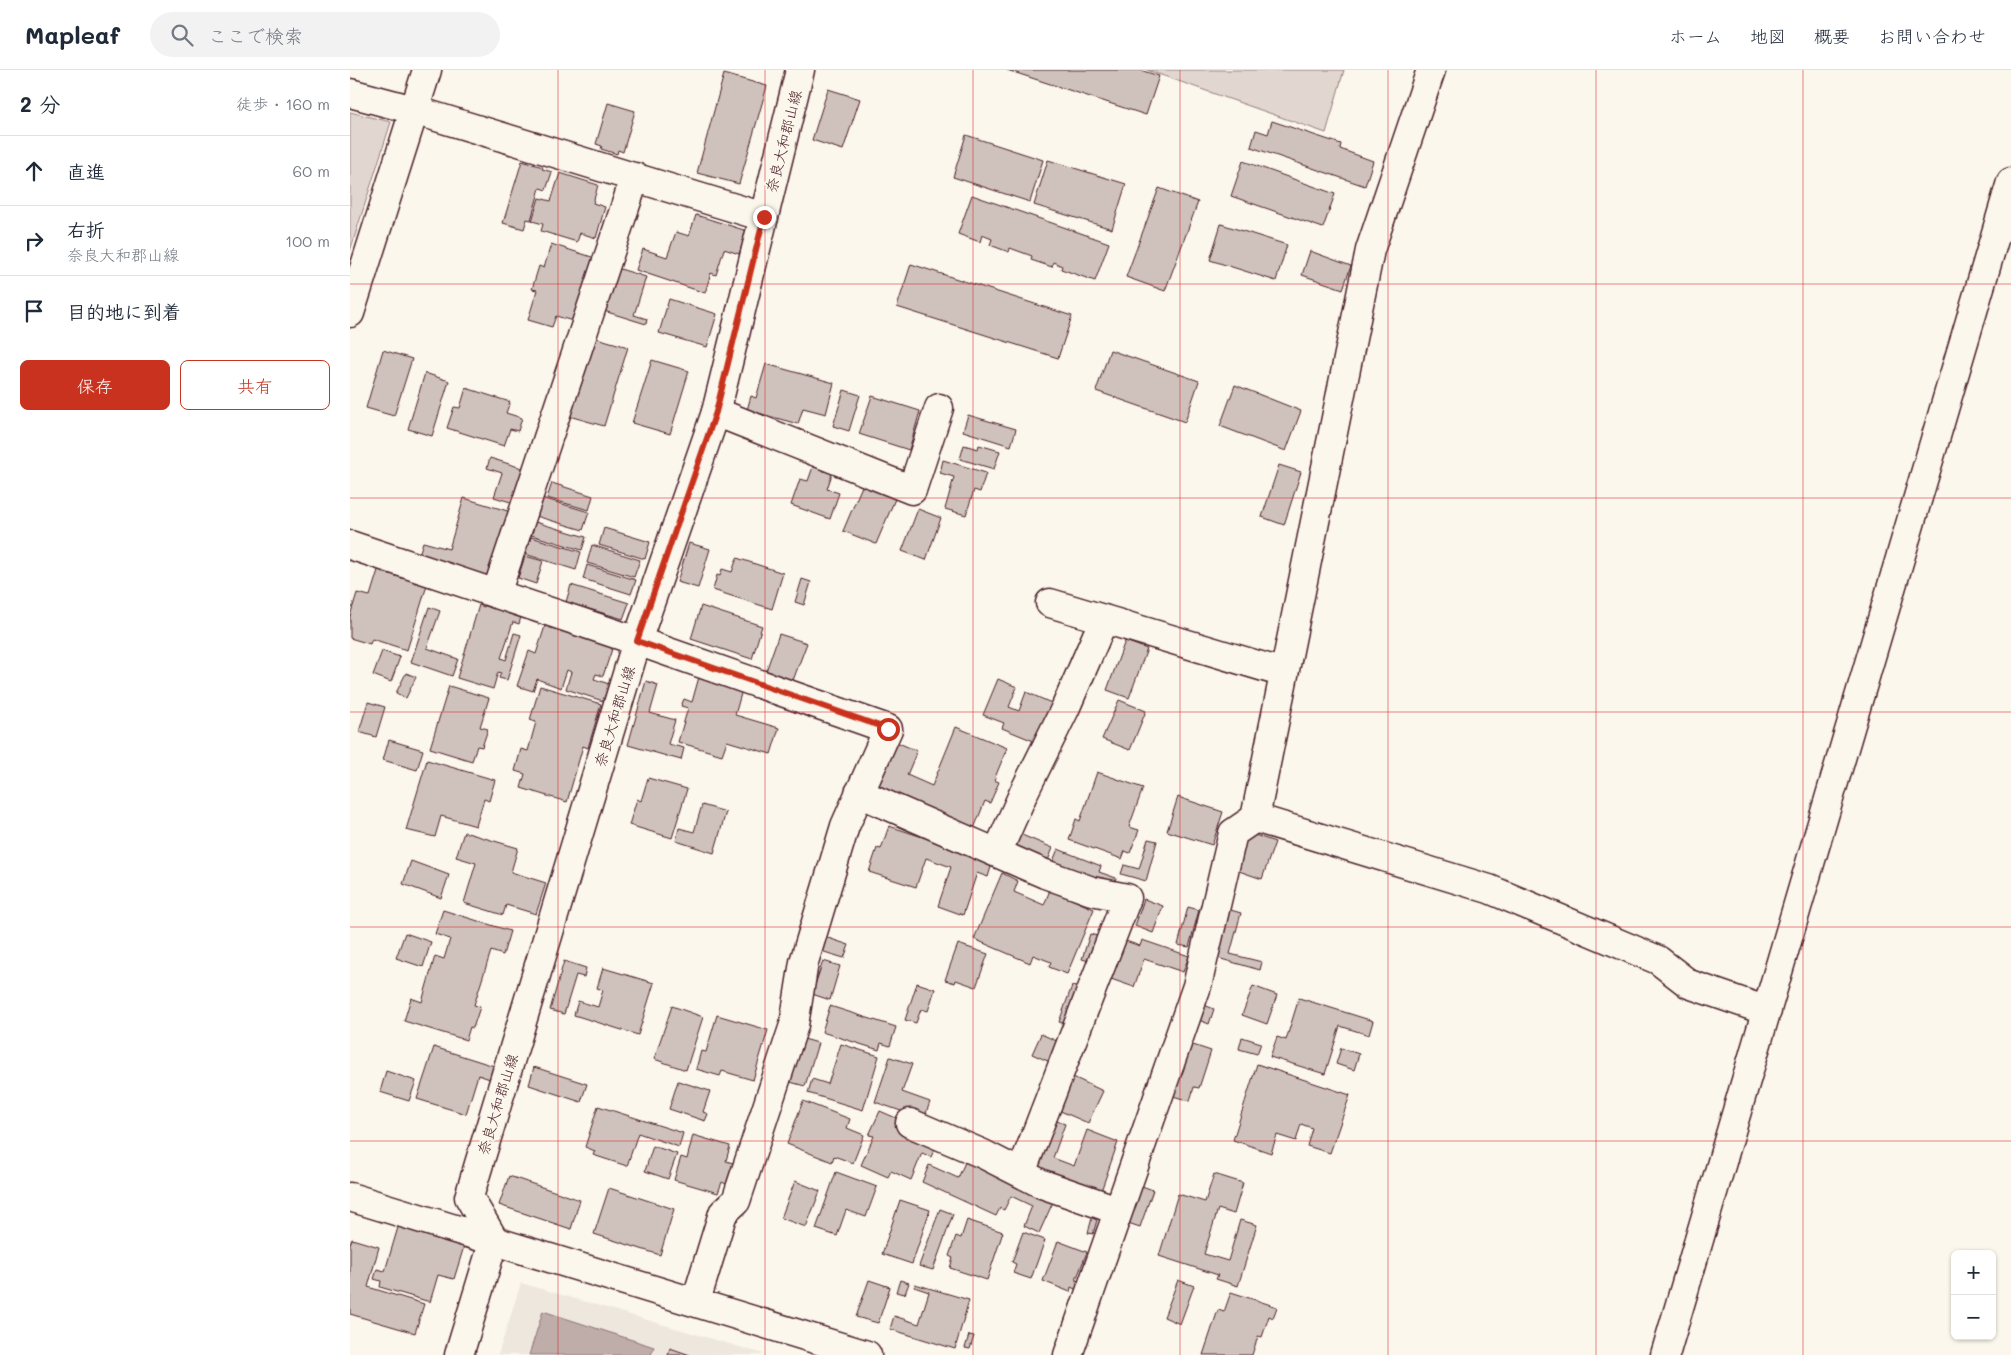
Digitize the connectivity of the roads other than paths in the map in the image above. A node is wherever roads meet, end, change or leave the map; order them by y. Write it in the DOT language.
graph roads {
  1 [pos="427,70"];
  2 [pos="800,70"];
  3 [pos="1431,70"];
  4 [pos="350,93"];
  5 [pos="414,110"];
  6 [pos="635,177"];
  7 [pos="2011,182"];
  8 [pos="764,217"];
  9 [pos="350,313"];
  10 [pos="939,408"];
  11 [pos="716,412"];
  12 [pos="350,545"];
  13 [pos="496,594"];
  14 [pos="1050,603"];
  15 [pos="1104,619"];
  16 [pos="637,641"];
  17 [pos="1284,673"];
  18 [pos="859,793"];
  19 [pos="1255,818"];
  20 [pos="997,853"];
  21 [pos="1767,1011"];
  22 [pos="910,1123"];
  23 [pos="1021,1173"];
  24 [pos="350,1197"];
  25 [pos="1117,1210"];
  26 [pos="494,1240"];
  27 [pos="696,1302"];
  28 [pos="459,1355"];
  29 [pos="867,1355"];
  30 [pos="1068,1355"];
  31 [pos="1665,1355"];
  1 -- 5 [label="street"];
  2 -- 8 [label="street, 奈良大和郡山線"];
  3 -- 17 [label="street"];
  4 -- 5 [label="street"];
  5 -- 6 [label="street"];
  5 -- 9 [label="street"];
  6 -- 8 [label="street"];
  6 -- 13 [label="street"];
  7 -- 21 [label="street"];
  8 -- 11 [label="street, 奈良大和郡山線"];
  10 -- 11 [label="street"];
  11 -- 16 [label="street, 奈良大和郡山線"];
  12 -- 13 [label="street"];
  13 -- 16 [label="street"];
  14 -- 15 [label="street"];
  15 -- 17 [label="street"];
  15 -- 20 [label="street"];
  16 -- 18 [label="street"];
  16 -- 26 [label="street, 奈良大和郡山線"];
  17 -- 19 [label="street"];
  18 -- 20 [label="street"];
  18 -- 27 [label="street"];
  19 -- 21 [label="street"];
  19 -- 25 [label="street"];
  20 -- 23 [label="street"];
  21 -- 31 [label="street"];
  22 -- 23 [label="street"];
  23 -- 25 [label="street"];
  24 -- 26 [label="street"];
  25 -- 30 [label="street"];
  26 -- 27 [label="street"];
  26 -- 28 [label="street"];
  27 -- 29 [label="street"];
}
